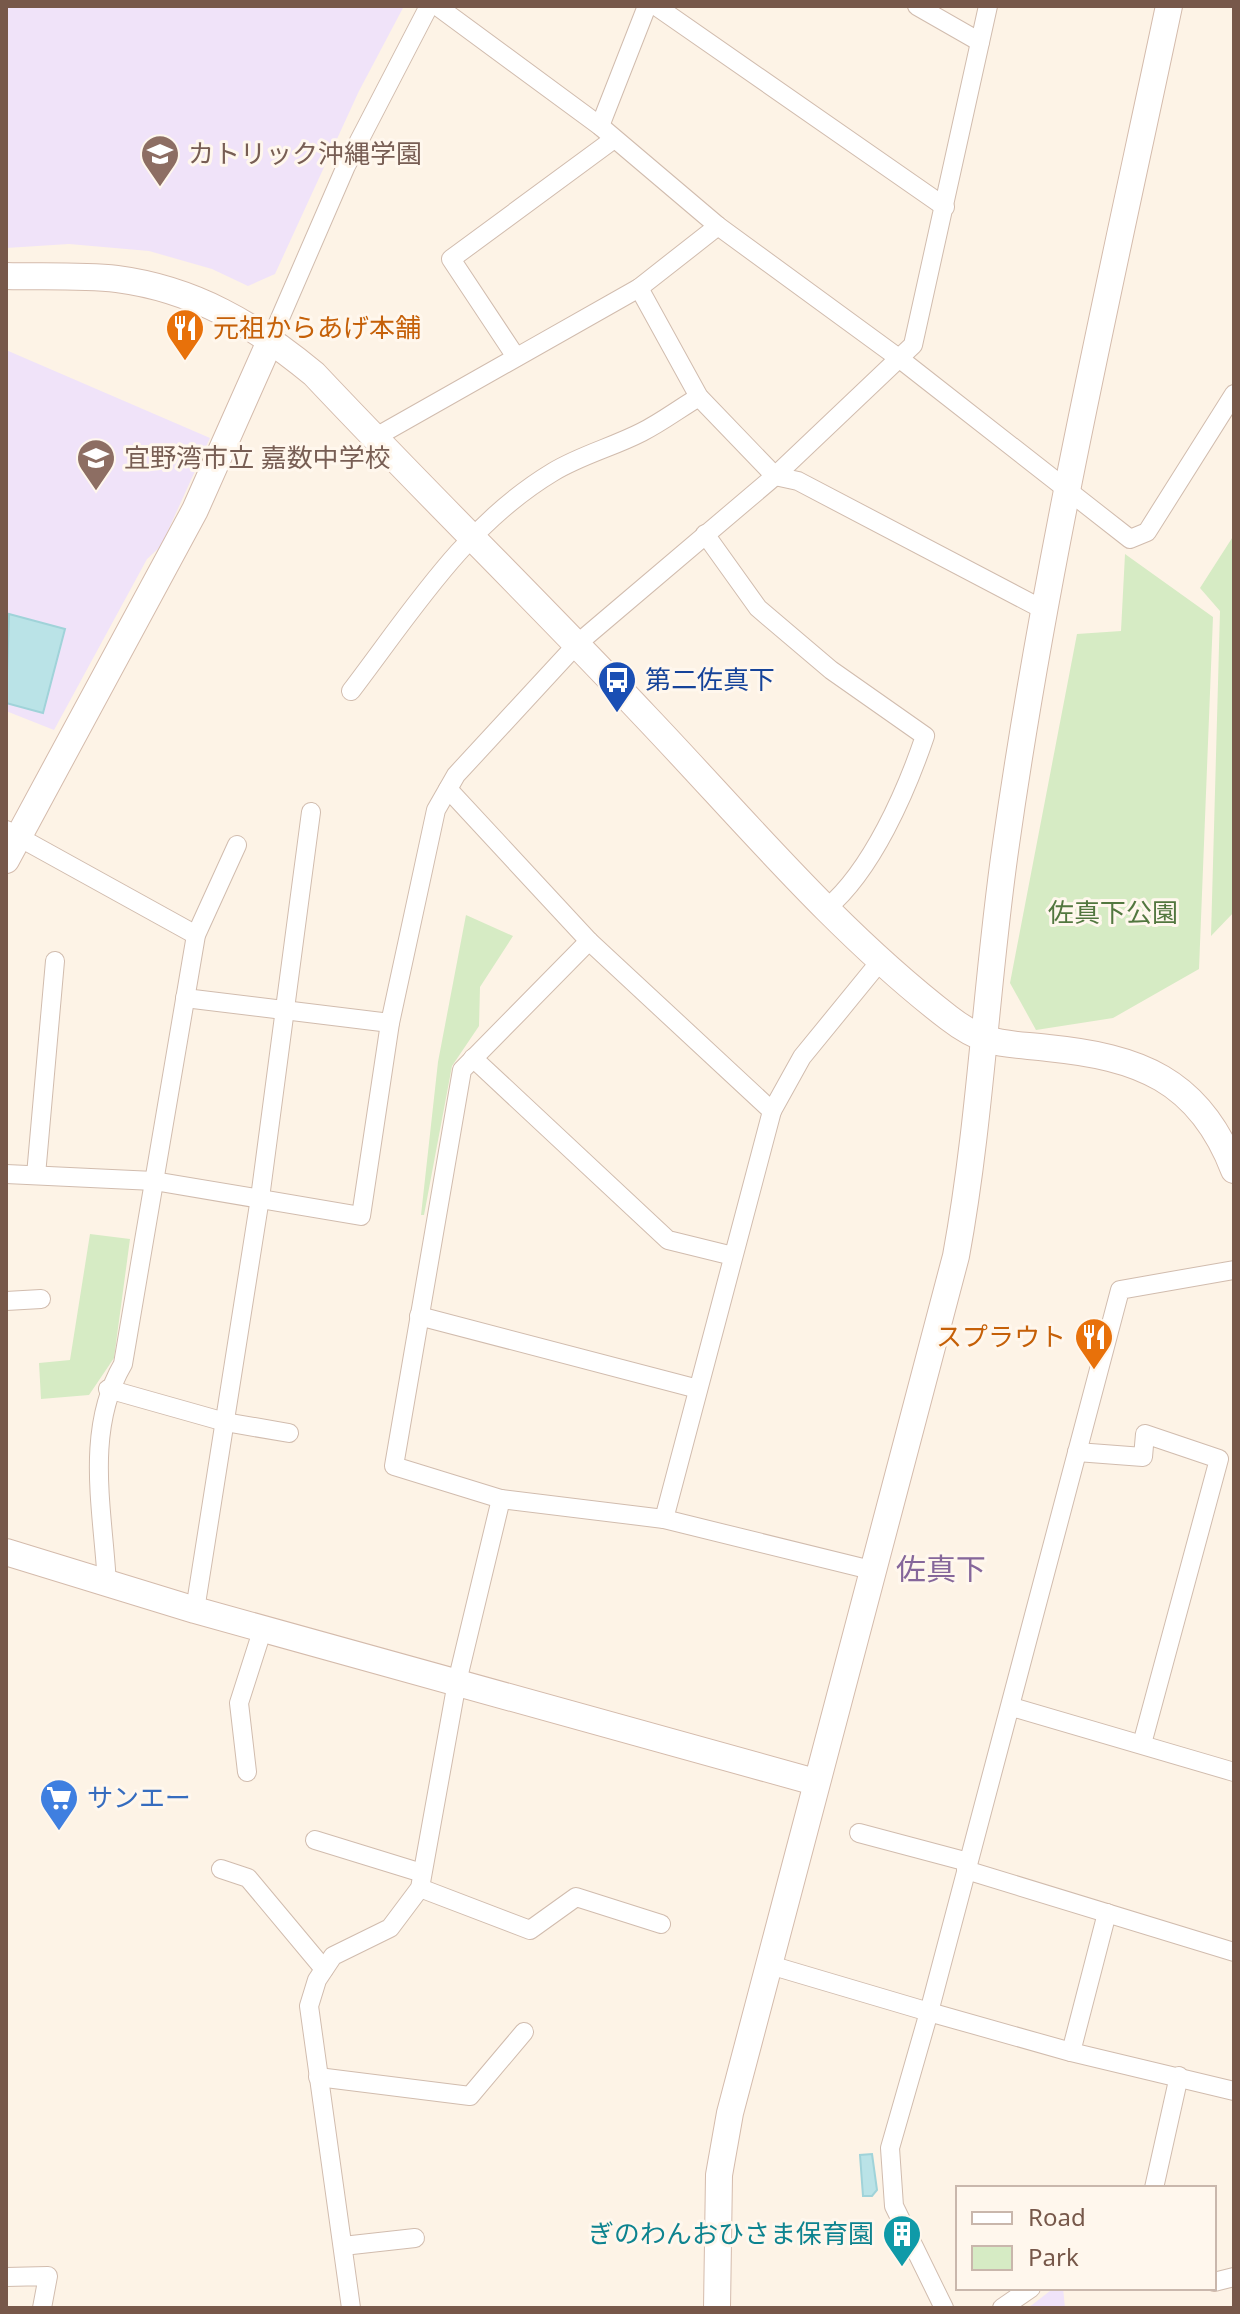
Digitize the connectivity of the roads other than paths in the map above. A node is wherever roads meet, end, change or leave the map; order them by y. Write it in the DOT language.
graph roads {
  1 [pos="429,6"];
  2 [pos="437,6"];
  3 [pos="647,6"];
  4 [pos="656,6"];
  5 [pos="917,6"];
  6 [pos="988,6"];
  7 [pos="1169,6"];
  8 [pos="980,42"];
  9 [pos="607,132"];
  10 [pos="945,207"];
  11 [pos="718,226"];
  12 [pos="6,276"];
  13 [pos="639,288"];
  14 [pos="271,339"];
  15 [pos="516,357"];
  16 [pos="900,359"];
  17 [pos="1234,394"];
  18 [pos="699,397"];
  19 [pos="374,438"];
  20 [pos="775,476"];
  21 [pos="1066,491"];
  22 [pos="705,534"];
  23 [pos="472,536"];
  24 [pos="1044,610"];
  25 [pos="577,644"];
  26 [pos="351,691"];
  27 [pos="448,789"];
  28 [pos="311,812"];
  29 [pos="10,842"];
  30 [pos="237,845"];
  31 [pos="827,908"];
  32 [pos="196,935"];
  33 [pos="589,941"];
  34 [pos="882,959"];
  35 [pos="55,961"];
  36 [pos="185,998"];
  37 [pos="285,1009"];
  38 [pos="390,1023"];
  39 [pos="982,1041"];
  40 [pos="473,1058"];
  41 [pos="772,1111"];
  42 [pos="1234,1170"];
  43 [pos="6,1174"];
  44 [pos="36,1175"];
  45 [pos="154,1181"];
  46 [pos="260,1198"];
  47 [pos="733,1256"];
  48 [pos="1234,1270"];
  49 [pos="41,1299"];
  50 [pos="6,1301"];
  51 [pos="419,1316"];
  52 [pos="108,1389"];
  53 [pos="698,1389"];
  54 [pos="225,1422"];
  55 [pos="289,1433"];
  56 [pos="1077,1452"];
  57 [pos="1226,1461"];
  58 [pos="501,1499"];
  59 [pos="664,1519"];
  60 [pos="6,1552"];
  61 [pos="871,1570"];
  62 [pos="107,1584"];
  63 [pos="195,1610"];
  64 [pos="263,1628"];
  65 [pos="457,1682"];
  66 [pos="1012,1707"];
  67 [pos="1142,1744"];
  68 [pos="247,1772"];
  69 [pos="1234,1772"];
  70 [pos="815,1782"];
  71 [pos="859,1833"];
  72 [pos="315,1840"];
  73 [pos="967,1866"];
  74 [pos="221,1869"];
  75 [pos="421,1881"];
  76 [pos="1107,1913"];
  77 [pos="661,1924"];
  78 [pos="1234,1952"];
  79 [pos="770,1965"];
  80 [pos="324,1969"];
  81 [pos="929,2012"];
  82 [pos="524,2032"];
  83 [pos="1071,2052"];
  84 [pos="1179,2076"];
  85 [pos="318,2077"];
  86 [pos="1234,2091"];
  87 [pos="1154,2186"];
  88 [pos="415,2238"];
  89 [pos="343,2246"];
  90 [pos="6,2277"];
  91 [pos="1028,2290"];
  92 [pos="42,2308"];
  93 [pos="351,2308"];
  94 [pos="717,2308"];
  95 [pos="944,2308"];
  96 [pos="1002,2308"];
  1 -- 14 [label="street"];
  2 -- 9 [label="street"];
  3 -- 9 [label="street"];
  4 -- 10 [label="street"];
  5 -- 8 [label="street"];
  6 -- 8 [label="street"];
  7 -- 21 [label="street"];
  8 -- 10 [label="street"];
  9 -- 11 [label="street"];
  9 -- 15 [label="street"];
  10 -- 16 [label="street"];
  11 -- 13 [label="street"];
  11 -- 16 [label="street"];
  12 -- 14 [label="street"];
  13 -- 15 [label="street"];
  13 -- 18 [label="street"];
  14 -- 19 [label="street"];
  14 -- 29 [label="street"];
  15 -- 19 [label="street"];
  16 -- 20 [label="street"];
  16 -- 21 [label="street"];
  17 -- 21 [label="street"];
  18 -- 20 [label="street"];
  18 -- 23 [label="street"];
  19 -- 23 [label="street"];
  20 -- 22 [label="street"];
  20 -- 24 [label="street"];
  21 -- 24 [label="street"];
  22 -- 25 [label="street"];
  22 -- 31 [label="street"];
  23 -- 25 [label="street"];
  23 -- 26 [label="street"];
  24 -- 39 [label="street"];
  25 -- 27 [label="street"];
  25 -- 31 [label="street"];
  27 -- 33 [label="street"];
  27 -- 38 [label="street"];
  28 -- 37 [label="street"];
  29 -- 32 [label="street"];
  30 -- 32 [label="street"];
  31 -- 34 [label="street"];
  32 -- 36 [label="street"];
  33 -- 40 [label="street"];
  33 -- 41 [label="street"];
  34 -- 39 [label="street"];
  34 -- 41 [label="street"];
  35 -- 44 [label="street"];
  36 -- 37 [label="street"];
  36 -- 45 [label="street"];
  37 -- 38 [label="street"];
  37 -- 46 [label="street"];
  38 -- 46 [label="street"];
  39 -- 42 [label="street"];
  39 -- 61 [label="street"];
  40 -- 47 [label="street"];
  40 -- 51 [label="street"];
  41 -- 47 [label="street"];
  43 -- 44 [label="street"];
  44 -- 45 [label="street"];
  45 -- 46 [label="street"];
  45 -- 52 [label="street"];
  46 -- 54 [label="street"];
  47 -- 53 [label="street"];
  48 -- 56 [label="street"];
  49 -- 50 [label="street"];
  51 -- 53 [label="street"];
  51 -- 58 [label="street"];
  52 -- 54 [label="street"];
  52 -- 62 [label="street"];
  53 -- 59 [label="street"];
  54 -- 55 [label="street"];
  54 -- 63 [label="street"];
  56 -- 57 [label="street"];
  56 -- 66 [label="street"];
  57 -- 67 [label="street"];
  58 -- 59 [label="street"];
  58 -- 65 [label="street"];
  59 -- 61 [label="street"];
  60 -- 62 [label="street"];
  61 -- 70 [label="street"];
  62 -- 63 [label="street"];
  63 -- 64 [label="street"];
  64 -- 65 [label="street"];
  64 -- 68 [label="street"];
  65 -- 70 [label="street"];
  65 -- 75 [label="street"];
  66 -- 67 [label="street"];
  66 -- 73 [label="street"];
  67 -- 69 [label="street"];
  70 -- 79 [label="street"];
  71 -- 73 [label="street"];
  72 -- 75 [label="street"];
  73 -- 76 [label="street"];
  73 -- 81 [label="street"];
  74 -- 80 [label="street"];
  75 -- 77 [label="street"];
  75 -- 80 [label="street"];
  76 -- 78 [label="street"];
  76 -- 83 [label="street"];
  79 -- 81 [label="street"];
  79 -- 94 [label="street"];
  80 -- 85 [label="street"];
  81 -- 83 [label="street"];
  81 -- 95 [label="street"];
  82 -- 85 [label="street"];
  83 -- 84 [label="street"];
  84 -- 86 [label="street"];
  84 -- 87 [label="street"];
  85 -- 89 [label="street"];
  88 -- 89 [label="street"];
  89 -- 93 [label="street"];
  90 -- 92 [label="street"];
  91 -- 96 [label="street"];
}
